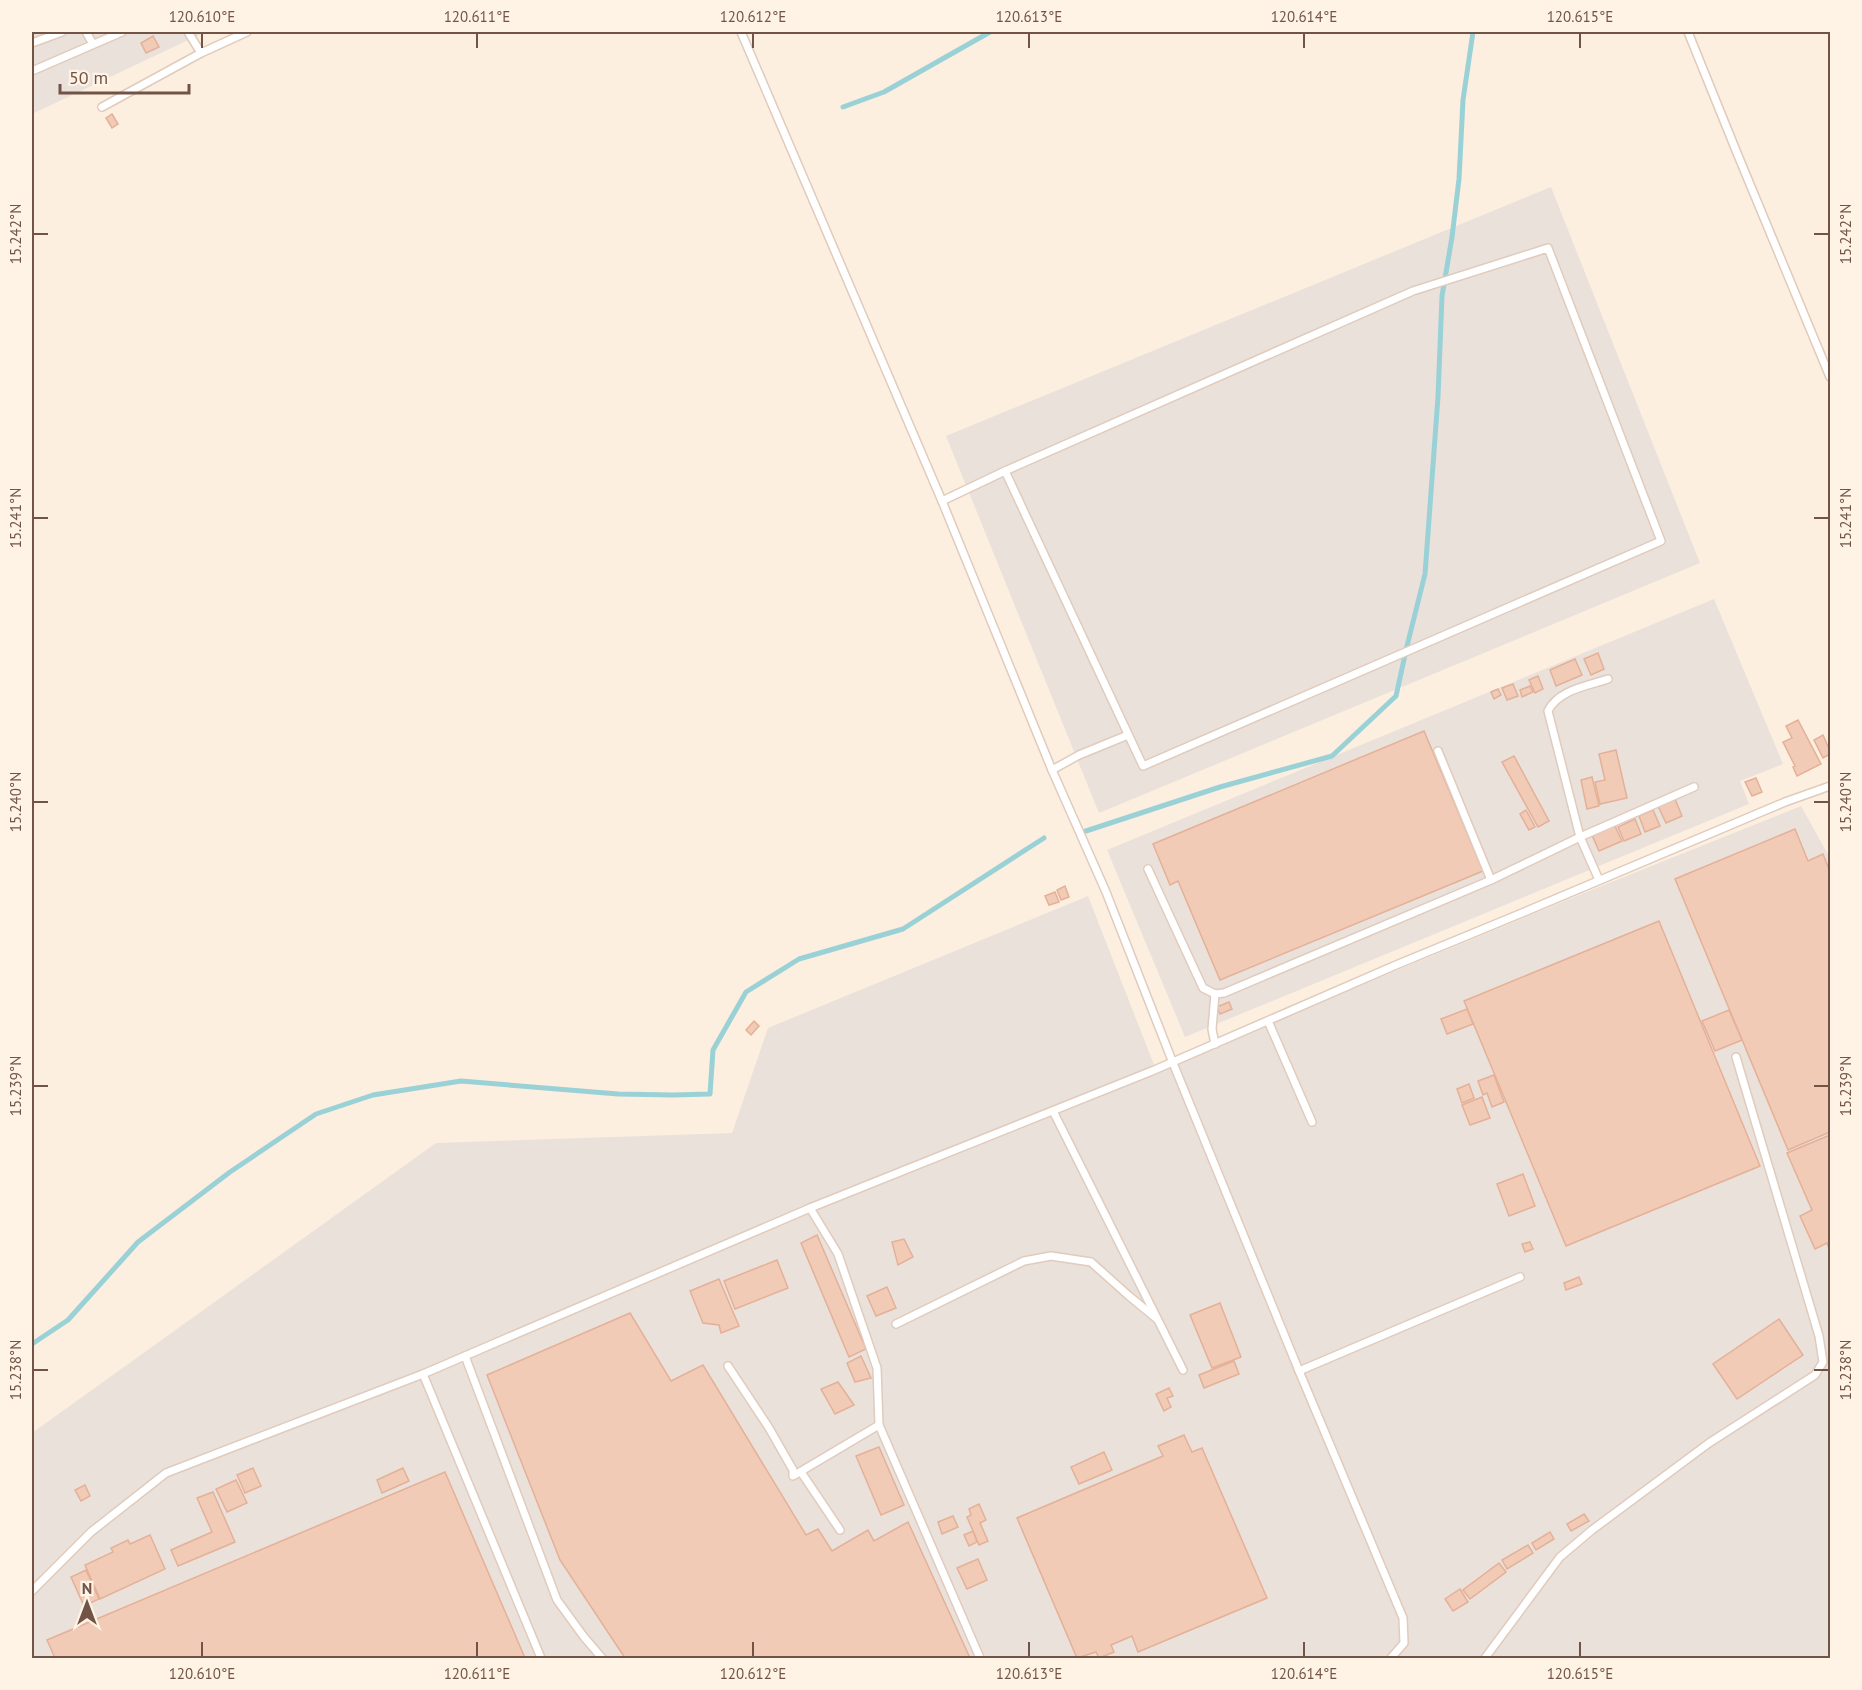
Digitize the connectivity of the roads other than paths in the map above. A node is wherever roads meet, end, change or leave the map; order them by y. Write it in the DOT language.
graph roads {
  1 [pos="62,32"];
  2 [pos="86,32"];
  3 [pos="122,32"];
  4 [pos="188,32"];
  5 [pos="247,32"];
  6 [pos="741,32"];
  7 [pos="1688,32"];
  8 [pos="32,44"];
  9 [pos="93,44"];
  10 [pos="201,53"];
  11 [pos="32,71"];
  12 [pos="102,106"];
  13 [pos="1830,377"];
  14 [pos="1005,471"];
  15 [pos="942,501"];
  16 [pos="1608,679"];
  17 [pos="1128,735"];
  18 [pos="1438,751"];
  19 [pos="1052,770"];
  20 [pos="1830,786"];
  21 [pos="1694,787"];
  22 [pos="1580,837"];
  23 [pos="1148,869"];
  24 [pos="1491,880"];
  25 [pos="1599,880"];
  26 [pos="1215,994"];
  27 [pos="1268,1021"];
  28 [pos="1215,1044"];
  29 [pos="1736,1057"];
  30 [pos="1173,1062"];
  31 [pos="1053,1111"];
  32 [pos="1312,1122"];
  33 [pos="810,1208"];
  34 [pos="1520,1277"];
  35 [pos="1158,1319"];
  36 [pos="896,1324"];
  37 [pos="465,1356"];
  38 [pos="728,1366"];
  39 [pos="1183,1370"];
  40 [pos="1299,1371"];
  41 [pos="423,1374"];
  42 [pos="879,1425"];
  43 [pos="801,1473"];
  44 [pos="840,1530"];
  45 [pos="32,1591"];
  46 [pos="541,1659"];
  47 [pos="603,1659"];
  48 [pos="980,1659"];
  49 [pos="1391,1659"];
  50 [pos="1485,1659"];
  1 -- 8 [label="lane"];
  2 -- 9 [label="lane"];
  3 -- 9 [label="lane"];
  4 -- 10 [label="lane"];
  5 -- 10 [label="lane"];
  6 -- 15 [label="lane"];
  7 -- 13 [label="lane"];
  9 -- 11 [label="lane"];
  10 -- 12 [label="lane"];
  14 -- 15 [label="lane"];
  14 -- 17 [label="lane"];
  14 -- 17 [label="lane"];
  15 -- 19 [label="lane"];
  16 -- 22 [label="lane"];
  17 -- 19 [label="lane"];
  18 -- 24 [label="lane"];
  19 -- 30 [label="lane"];
  20 -- 25 [label="lane"];
  21 -- 22 [label="lane"];
  22 -- 24 [label="lane"];
  22 -- 25 [label="lane"];
  23 -- 26 [label="lane"];
  24 -- 26 [label="lane"];
  25 -- 27 [label="lane"];
  26 -- 28 [label="lane"];
  27 -- 28 [label="lane"];
  27 -- 32 [label="lane"];
  28 -- 30 [label="lane"];
  29 -- 50 [label="lane"];
  30 -- 31 [label="lane"];
  30 -- 40 [label="lane"];
  31 -- 33 [label="lane"];
  31 -- 35 [label="lane"];
  33 -- 37 [label="lane"];
  33 -- 42 [label="lane"];
  34 -- 40 [label="lane"];
  35 -- 36 [label="lane"];
  35 -- 39 [label="lane"];
  37 -- 41 [label="lane"];
  37 -- 47 [label="lane"];
  38 -- 43 [label="lane"];
  40 -- 49 [label="lane"];
  41 -- 45 [label="lane"];
  41 -- 46 [label="lane"];
  42 -- 43 [label="lane"];
  42 -- 48 [label="lane"];
  43 -- 44 [label="lane"];
}
